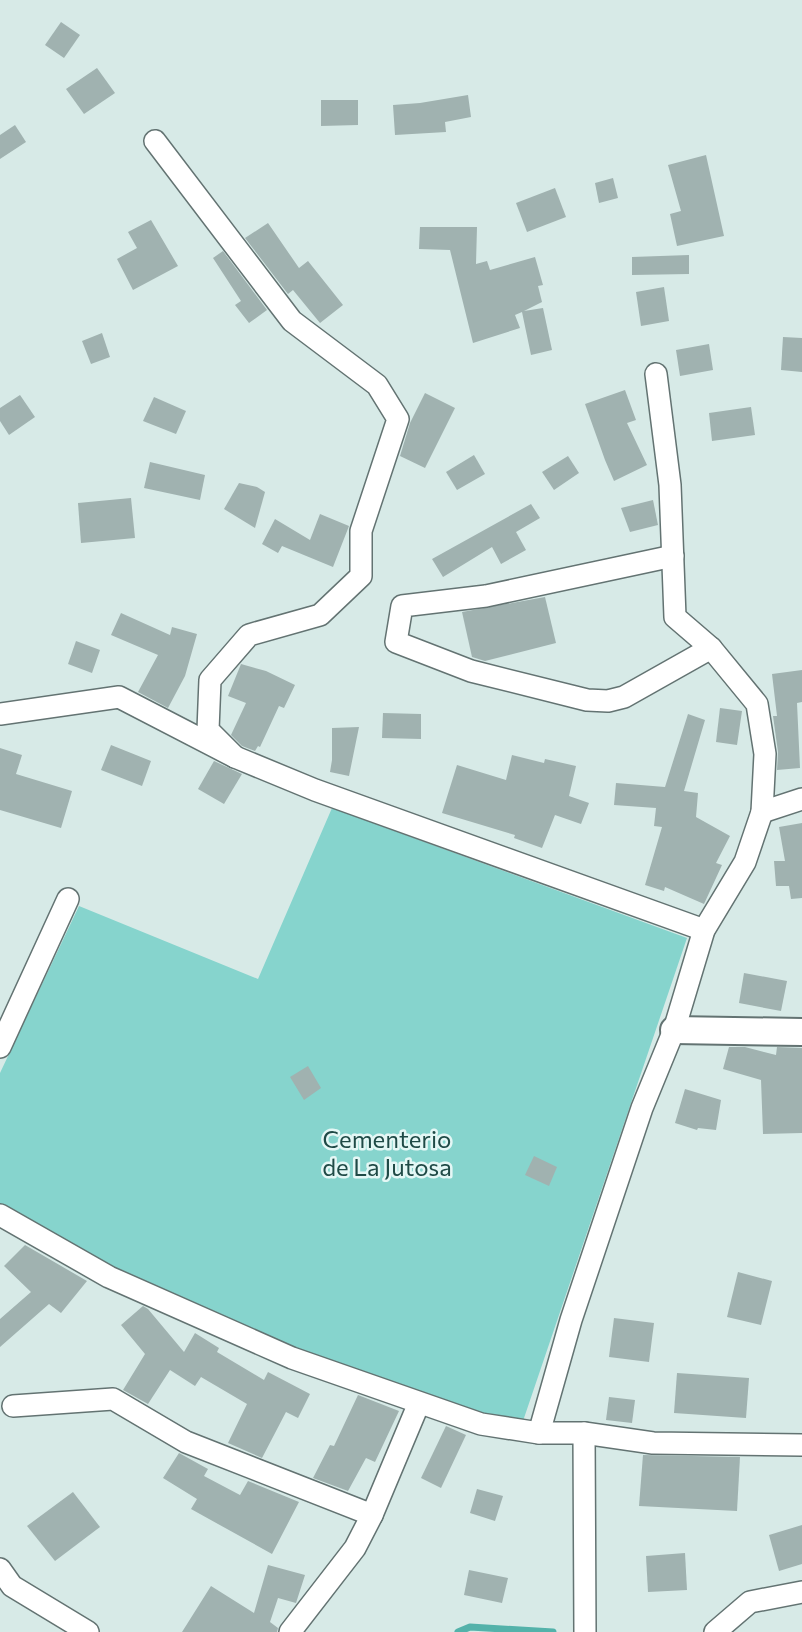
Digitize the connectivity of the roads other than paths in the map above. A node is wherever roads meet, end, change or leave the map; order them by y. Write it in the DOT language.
graph roads {
  1 [pos="155,141"];
  2 [pos="656,374"];
  3 [pos="673,556"];
  4 [pos="710,648"];
  5 [pos="0,714"];
  6 [pos="235,758"];
  7 [pos="802,799"];
  8 [pos="762,811"];
  9 [pos="68,899"];
  10 [pos="704,930"];
  11 [pos="674,1030"];
  12 [pos="802,1032"];
  13 [pos="0,1047"];
  14 [pos="0,1215"];
  15 [pos="419,1403"];
  16 [pos="13,1406"];
  17 [pos="539,1433"];
  18 [pos="583,1433"];
  19 [pos="802,1445"];
  20 [pos="372,1516"];
  21 [pos="0,1569"];
  22 [pos="802,1592"];
  23 [pos="88,1632"];
  24 [pos="290,1632"];
  25 [pos="586,1632"];
  26 [pos="715,1632"];
  1 -- 6 [label="street"];
  2 -- 3 [label="street"];
  3 -- 4 [label="street"];
  3 -- 4 [label="street"];
  4 -- 8 [label="street"];
  5 -- 6 [label="street"];
  6 -- 10 [label="street"];
  7 -- 8 [label="street"];
  8 -- 10 [label="street"];
  9 -- 13 [label="street"];
  10 -- 11 [label="street"];
  11 -- 12 [label="street"];
  11 -- 17 [label="street"];
  14 -- 15 [label="street"];
  15 -- 17 [label="street"];
  15 -- 20 [label="street"];
  16 -- 20 [label="street"];
  17 -- 18 [label="street"];
  18 -- 19 [label="street"];
  18 -- 25 [label="street"];
  20 -- 24 [label="street"];
  21 -- 23 [label="street"];
  22 -- 26 [label="street"];
}
